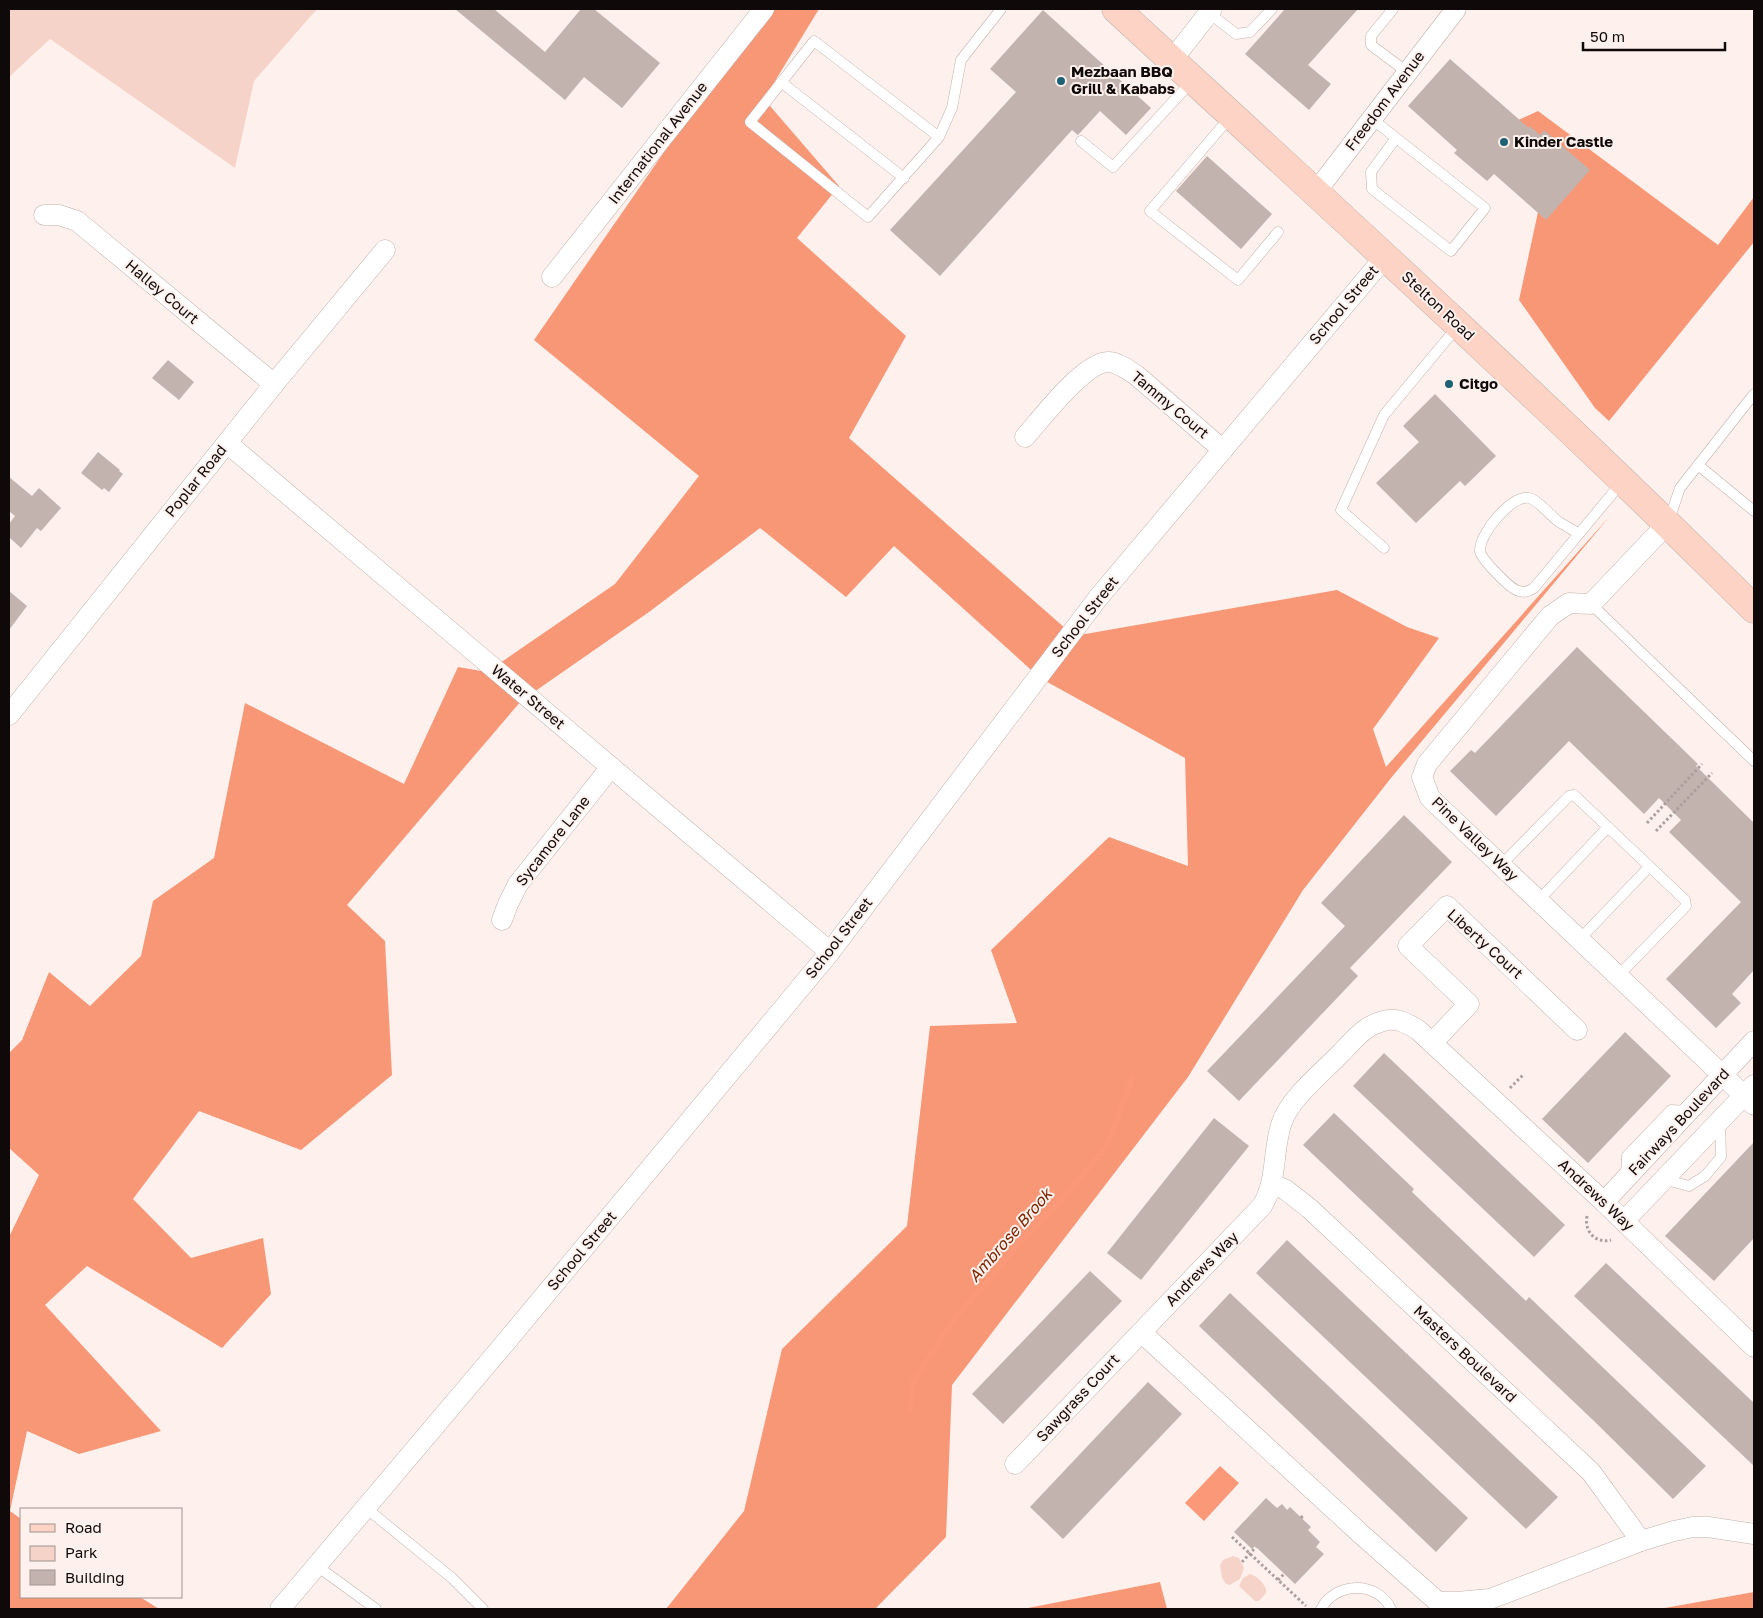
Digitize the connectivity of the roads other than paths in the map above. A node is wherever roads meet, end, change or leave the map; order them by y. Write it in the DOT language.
graph roads {
  1 [pos="764,9"];
  2 [pos="1001,9"];
  3 [pos="1116,9"];
  4 [pos="1272,9"];
  5 [pos="1393,9"];
  6 [pos="1456,9"];
  7 [pos="1211,11"];
  8 [pos="1172,60"];
  9 [pos="1407,72"];
  10 [pos="1193,80"];
  11 [pos="781,82"];
  12 [pos="1232,116"];
  13 [pos="1372,119"];
  14 [pos="939,136"];
  15 [pos="1396,138"];
  16 [pos="1081,141"];
  17 [pos="904,178"];
  18 [pos="1315,193"];
  19 [pos="44,214"];
  20 [pos="1278,232"];
  21 [pos="385,250"];
  22 [pos="1385,257"];
  23 [pos="552,277"];
  24 [pos="1459,325"];
  25 [pos="274,384"];
  26 [pos="1754,394"];
  27 [pos="1025,437"];
  28 [pos="226,443"];
  29 [pos="1223,450"];
  30 [pos="1698,466"];
  31 [pos="1623,481"];
  32 [pos="1754,512"];
  33 [pos="1668,524"];
  34 [pos="1579,534"];
  35 [pos="1384,548"];
  36 [pos="1591,604"];
  37 [pos="1754,609"];
  38 [pos="9,714"];
  39 [pos="1754,761"];
  40 [pos="611,767"];
  41 [pos="1608,827"];
  42 [pos="1501,865"];
  43 [pos="1649,867"];
  44 [pos="1538,901"];
  45 [pos="502,920"];
  46 [pos="1579,940"];
  47 [pos="830,952"];
  48 [pos="1618,976"];
  49 [pos="1577,1030"];
  50 [pos="1754,1041"];
  51 [pos="1432,1043"];
  52 [pos="1722,1076"];
  53 [pos="1751,1095"];
  54 [pos="1720,1120"];
  55 [pos="1663,1179"];
  56 [pos="1272,1184"];
  57 [pos="1604,1202"];
  58 [pos="1624,1221"];
  59 [pos="1141,1332"];
  60 [pos="1754,1347"];
  61 [pos="1015,1464"];
  62 [pos="366,1508"];
  63 [pos="1754,1534"];
  64 [pos="1641,1541"];
  65 [pos="316,1566"];
  66 [pos="1436,1605"];
  67 [pos="280,1609"];
  68 [pos="376,1609"];
  69 [pos="483,1609"];
  70 [pos="1320,1609"];
  71 [pos="1391,1609"];
  1 -- 23 [label="street, International Avenue"];
  2 -- 14 [label="lane"];
  3 -- 8 [label="main road, Stelton Road"];
  4 -- 7 [label="lane"];
  5 -- 9 [label="lane"];
  6 -- 9 [label="street, Freedom Avenue"];
  7 -- 8 [label="street"];
  8 -- 10 [label="main road, Stelton Road"];
  9 -- 13 [label="street, Freedom Avenue"];
  10 -- 12 [label="main road, Stelton Road"];
  10 -- 16 [label="lane"];
  11 -- 14 [label="lane"];
  11 -- 17 [label="lane"];
  11 -- 17 [label="lane"];
  12 -- 18 [label="main road, Stelton Road"];
  12 -- 20 [label="lane"];
  13 -- 15 [label="lane"];
  13 -- 18 [label="street, Freedom Avenue"];
  14 -- 17 [label="lane"];
  15 -- 15 [label="lane"];
  18 -- 22 [label="main road, Stelton Road"];
  19 -- 25 [label="street, Halley Court"];
  21 -- 25 [label="street, Poplar Road"];
  22 -- 24 [label="main road, Stelton Road"];
  22 -- 29 [label="street, School Street"];
  24 -- 31 [label="main road, Stelton Road"];
  24 -- 35 [label="lane"];
  25 -- 28 [label="street, Poplar Road"];
  26 -- 30 [label="lane"];
  27 -- 29 [label="street, Tammy Court"];
  28 -- 38 [label="street, Poplar Road"];
  28 -- 40 [label="street, Water Street"];
  29 -- 47 [label="street, School Street"];
  30 -- 32 [label="lane"];
  30 -- 33 [label="lane"];
  31 -- 33 [label="main road, Stelton Road"];
  31 -- 34 [label="lane"];
  33 -- 36 [label="street"];
  33 -- 37 [label="main road, Stelton Road"];
  34 -- 34 [label="lane"];
  36 -- 39 [label="lane"];
  36 -- 42 [label="street, Pine Valley Way"];
  40 -- 45 [label="street, Sycamore Lane"];
  40 -- 47 [label="street, Water Street"];
  41 -- 42 [label="lane"];
  41 -- 43 [label="lane"];
  41 -- 44 [label="lane"];
  42 -- 44 [label="street, Pine Valley Way"];
  43 -- 46 [label="lane"];
  43 -- 48 [label="lane"];
  44 -- 46 [label="street, Pine Valley Way"];
  46 -- 48 [label="street, Pine Valley Way"];
  47 -- 62 [label="street, School Street"];
  48 -- 52 [label="street, Pine Valley Way"];
  49 -- 51 [label="street, Liberty Court"];
  50 -- 52 [label="street, Fairways Boulevard"];
  51 -- 56 [label="street, Andrews Way"];
  51 -- 57 [label="street, Andrews Way"];
  52 -- 53 [label="street, Pine Valley Way"];
  52 -- 57 [label="street, Fairways Boulevard"];
  53 -- 54 [label="street, Fairways Boulevard"];
  54 -- 55 [label="street, Fairways Boulevard"];
  54 -- 55 [label="lane"];
  55 -- 58 [label="street, Fairways Boulevard"];
  56 -- 59 [label="street, Andrews Way"];
  56 -- 64 [label="street, Masters Boulevard"];
  57 -- 58 [label="street, Andrews Way"];
  58 -- 60 [label="street, Andrews Way"];
  59 -- 61 [label="street, Sawgrass Court"];
  59 -- 66 [label="street"];
  62 -- 65 [label="street, School Street"];
  62 -- 69 [label="lane"];
  63 -- 64 [label="street"];
  64 -- 66 [label="street"];
  65 -- 67 [label="street, School Street"];
  65 -- 68 [label="lane"];
  70 -- 71 [label="lane"];
}
